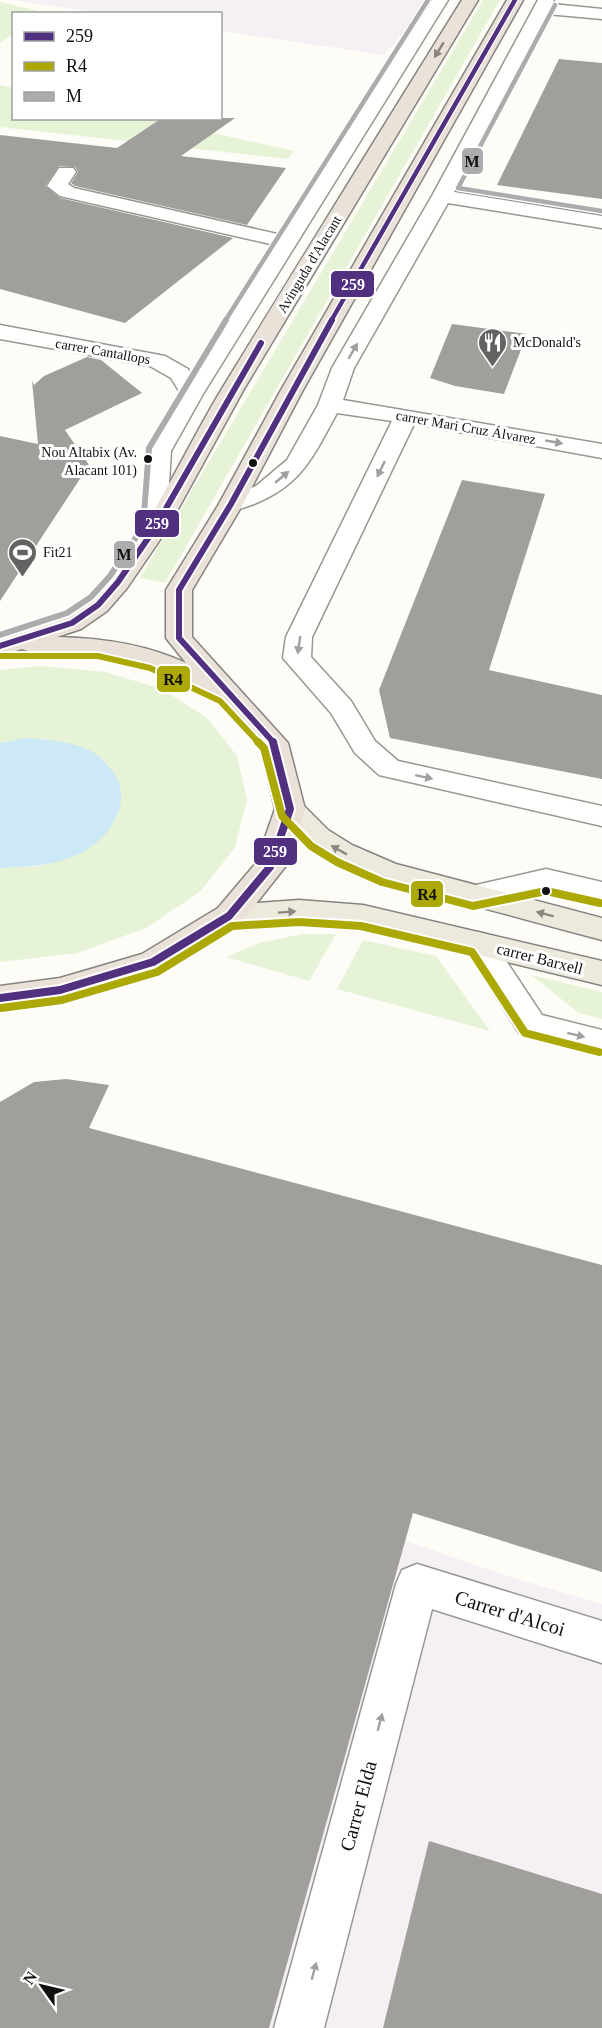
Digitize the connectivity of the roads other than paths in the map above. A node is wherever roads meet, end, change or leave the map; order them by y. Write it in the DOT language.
graph roads {
  1 [pos="440,0"];
  2 [pos="470,0"];
  3 [pos="515,0"];
  4 [pos="544,4"];
  5 [pos="602,14"];
  6 [pos="66,172"];
  7 [pos="442,196"];
  8 [pos="602,222"];
  9 [pos="287,242"];
  10 [pos="0,332"];
  11 [pos="192,394"];
  12 [pos="330,405"];
  13 [pos="406,416"];
  14 [pos="602,451"];
  15 [pos="231,504"];
  16 [pos="153,531"];
  17 [pos="4,645"];
  18 [pos="226,692"];
  19 [pos="290,809"];
  20 [pos="602,816"];
  21 [pos="602,893"];
  22 [pos="474,896"];
  23 [pos="229,916"];
  24 [pos="602,929"];
  25 [pos="478,943"];
  26 [pos="602,973"];
  27 [pos="0,998"];
  28 [pos="602,1042"];
  29 [pos="417,1584"];
  30 [pos="602,1642"];
  31 [pos="299,2028"];
  1 -- 9 [label="street, Avinguda d'Alacant"];
  2 -- 16 [label="highway, Avinguda d'Alacant, one-way"];
  3 -- 15 [label="highway"];
  4 -- 5 [label="street"];
  4 -- 7 [label="street"];
  6 -- 9 [label="street"];
  7 -- 8 [label="street"];
  12 -- 7 [label="street, one-way"];
  9 -- 11 [label="street, Avinguda d'Alacant"];
  10 -- 11 [label="street, carrer Cantallops"];
  11 -- 16 [label="street, Avinguda d'Alacant"];
  12 -- 13 [label="street, carrer Mari Cruz Álvarez"];
  15 -- 12 [label="street, one-way"];
  13 -- 14 [label="street, carrer Mari Cruz Álvarez, one-way"];
  13 -- 20 [label="street, one-way"];
  15 -- 18 [label="highway"];
  16 -- 17 [label="highway, Avinguda d'Alacant"];
  17 -- 18 [label="highway"];
  18 -- 19 [label="highway"];
  22 -- 19 [label="main road, one-way"];
  19 -- 23 [label="highway"];
  21 -- 22 [label="street"];
  24 -- 22 [label="main road, one-way"];
  23 -- 25 [label="main road, carrer Barxell, one-way"];
  23 -- 27 [label="highway"];
  25 -- 26 [label="main road, carrer Barxell"];
  25 -- 28 [label="street, one-way"];
  29 -- 30 [label="street, Carrer d'Alcoi"];
  31 -- 29 [label="street, Carrer Elda, one-way"];
}
